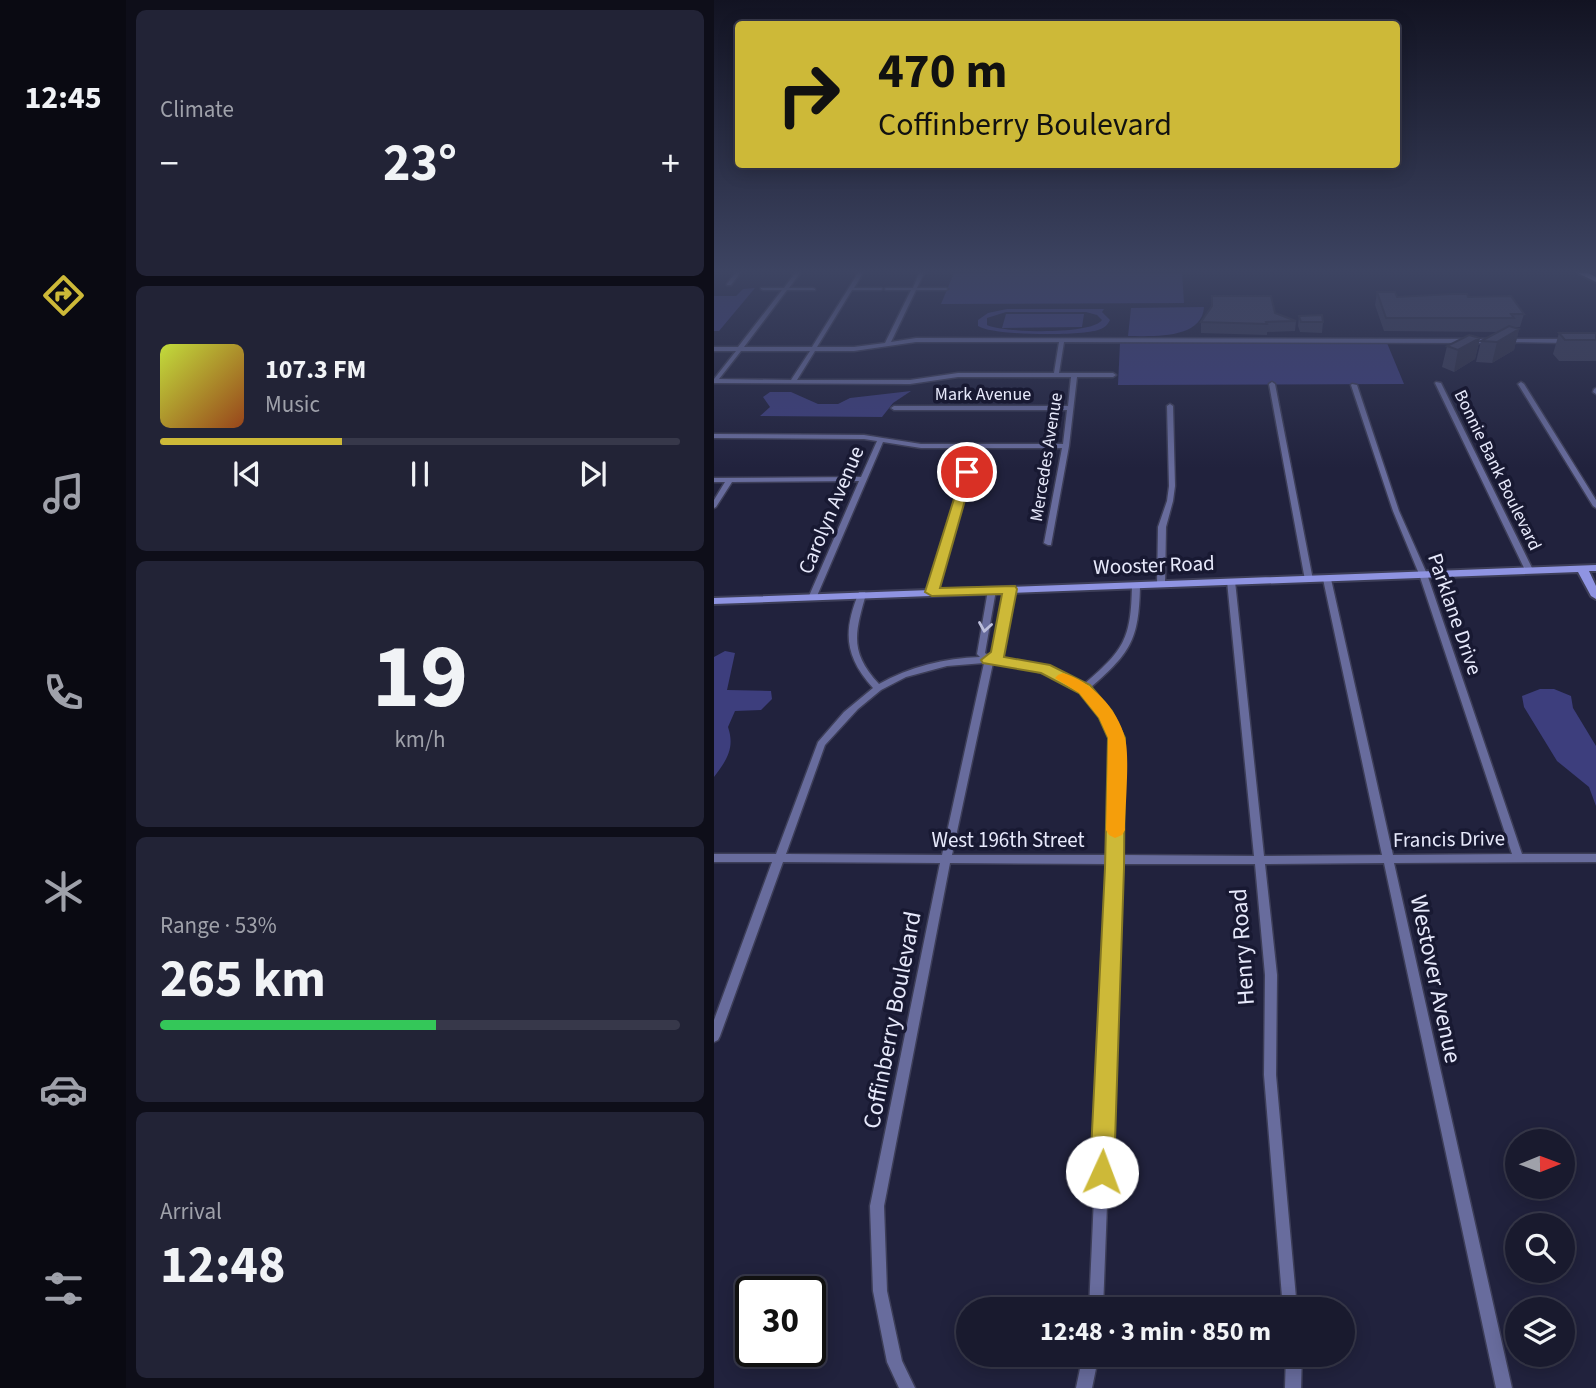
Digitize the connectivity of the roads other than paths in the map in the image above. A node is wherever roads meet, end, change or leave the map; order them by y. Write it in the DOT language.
graph roads {
  1 [pos="748,338"];
  2 [pos="819,338"];
  3 [pos="891,338"];
  4 [pos="1062,341"];
  5 [pos="1573,341"];
  6 [pos="888,343"];
  7 [pos="714,349"];
  8 [pos="739,349"];
  9 [pos="812,349"];
  10 [pos="1056,375"];
  11 [pos="1074,375"];
  12 [pos="1113,375"];
  13 [pos="794,380"];
  14 [pos="715,381"];
  15 [pos="1438,383"];
  16 [pos="1272,384"];
  17 [pos="1354,384"];
  18 [pos="1521,384"];
  19 [pos="1170,406"];
  20 [pos="894,408"];
  21 [pos="1071,408"];
  22 [pos="714,436"];
  23 [pos="881,439"];
  24 [pos="975,446"];
  25 [pos="1066,446"];
  26 [pos="863,479"];
  27 [pos="714,480"];
  28 [pos="730,480"];
  29 [pos="714,506"];
  30 [pos="1596,506"];
  31 [pos="1048,543"];
  32 [pos="1596,568"];
  33 [pos="1582,569"];
  34 [pos="1529,570"];
  35 [pos="1423,574"];
  36 [pos="1327,579"];
  37 [pos="1308,580"];
  38 [pos="1231,581"];
  39 [pos="1161,584"];
  40 [pos="1136,585"];
  41 [pos="1010,589"];
  42 [pos="992,590"];
  43 [pos="932,592"];
  44 [pos="862,594"];
  45 [pos="813,596"];
  46 [pos="1596,596"];
  47 [pos="714,601"];
  48 [pos="989,660"];
  49 [pos="878,688"];
  50 [pos="1084,689"];
  51 [pos="1518,857"];
  52 [pos="714,858"];
  53 [pos="779,858"];
  54 [pos="1596,858"];
  55 [pos="946,859"];
  56 [pos="1302,859"];
  57 [pos="1389,859"];
  58 [pos="1115,860"];
  59 [pos="1258,860"];
  60 [pos="714,1036"];
  61 [pos="1097,1297"];
  62 [pos="1289,1297"];
  63 [pos="1088,1367"];
  64 [pos="1294,1367"];
  65 [pos="907,1388"];
  66 [pos="1084,1388"];
  67 [pos="1293,1388"];
  68 [pos="1504,1388"];
  1 -- 8 [label="street"];
  2 -- 9 [label="street"];
  3 -- 6 [label="street"];
  4 -- 5 [label="street"];
  4 -- 6 [label="street"];
  4 -- 10 [label="street, Mercedes Avenue"];
  6 -- 9 [label="street"];
  7 -- 8 [label="street"];
  8 -- 9 [label="street"];
  8 -- 14 [label="street"];
  9 -- 13 [label="street"];
  10 -- 11 [label="street"];
  10 -- 13 [label="street"];
  11 -- 12 [label="street"];
  11 -- 21 [label="street, Mercedes Avenue"];
  13 -- 14 [label="street"];
  15 -- 34 [label="street, Bonnie Bank Boulevard"];
  16 -- 37 [label="street"];
  17 -- 35 [label="street, Parklane Drive"];
  18 -- 30 [label="street"];
  19 -- 39 [label="street"];
  20 -- 21 [label="street, Mark Avenue"];
  21 -- 25 [label="street, Mercedes Avenue"];
  22 -- 23 [label="street"];
  23 -- 24 [label="street"];
  23 -- 26 [label="street, Carolyn Avenue"];
  24 -- 25 [label="street"];
  24 -- 43 [label="street"];
  25 -- 31 [label="street, Mercedes Avenue"];
  26 -- 28 [label="street"];
  26 -- 45 [label="street, Carolyn Avenue"];
  27 -- 28 [label="street"];
  28 -- 29 [label="street"];
  32 -- 33 [label="main road, Wooster Road"];
  33 -- 34 [label="main road, Wooster Road"];
  33 -- 46 [label="main road"];
  34 -- 35 [label="main road, Wooster Road"];
  35 -- 36 [label="main road, Wooster Road"];
  35 -- 51 [label="street, Parklane Drive"];
  36 -- 37 [label="main road, Wooster Road"];
  36 -- 57 [label="street, Westover Avenue"];
  37 -- 38 [label="main road, Wooster Road"];
  38 -- 39 [label="main road, Wooster Road"];
  38 -- 59 [label="street, Henry Road"];
  39 -- 40 [label="main road, Wooster Road"];
  40 -- 41 [label="main road, Wooster Road"];
  40 -- 50 [label="street"];
  41 -- 42 [label="main road, Wooster Road"];
  41 -- 48 [label="street, Coffinberry Boulevard"];
  42 -- 43 [label="main road, Wooster Road"];
  42 -- 48 [label="street, Coffinberry Boulevard, one-way"];
  43 -- 44 [label="main road, Wooster Road"];
  44 -- 45 [label="main road, Wooster Road"];
  44 -- 49 [label="street"];
  45 -- 47 [label="main road, Wooster Road"];
  48 -- 49 [label="street"];
  48 -- 50 [label="street"];
  48 -- 55 [label="street, Coffinberry Boulevard"];
  49 -- 53 [label="street"];
  50 -- 58 [label="street"];
  51 -- 54 [label="street, Francis Drive"];
  51 -- 57 [label="street, Francis Drive"];
  52 -- 53 [label="street, West 196th Street"];
  53 -- 55 [label="street, West 196th Street"];
  53 -- 60 [label="street"];
  55 -- 58 [label="street, West 196th Street"];
  55 -- 65 [label="street, Coffinberry Boulevard"];
  56 -- 57 [label="street, Francis Drive"];
  56 -- 59 [label="street, West 196th Street"];
  57 -- 68 [label="street, Westover Avenue"];
  58 -- 59 [label="street, West 196th Street"];
  58 -- 61 [label="street"];
  59 -- 62 [label="street, Henry Road"];
  63 -- 66 [label="street"];
  64 -- 67 [label="street"];
}
